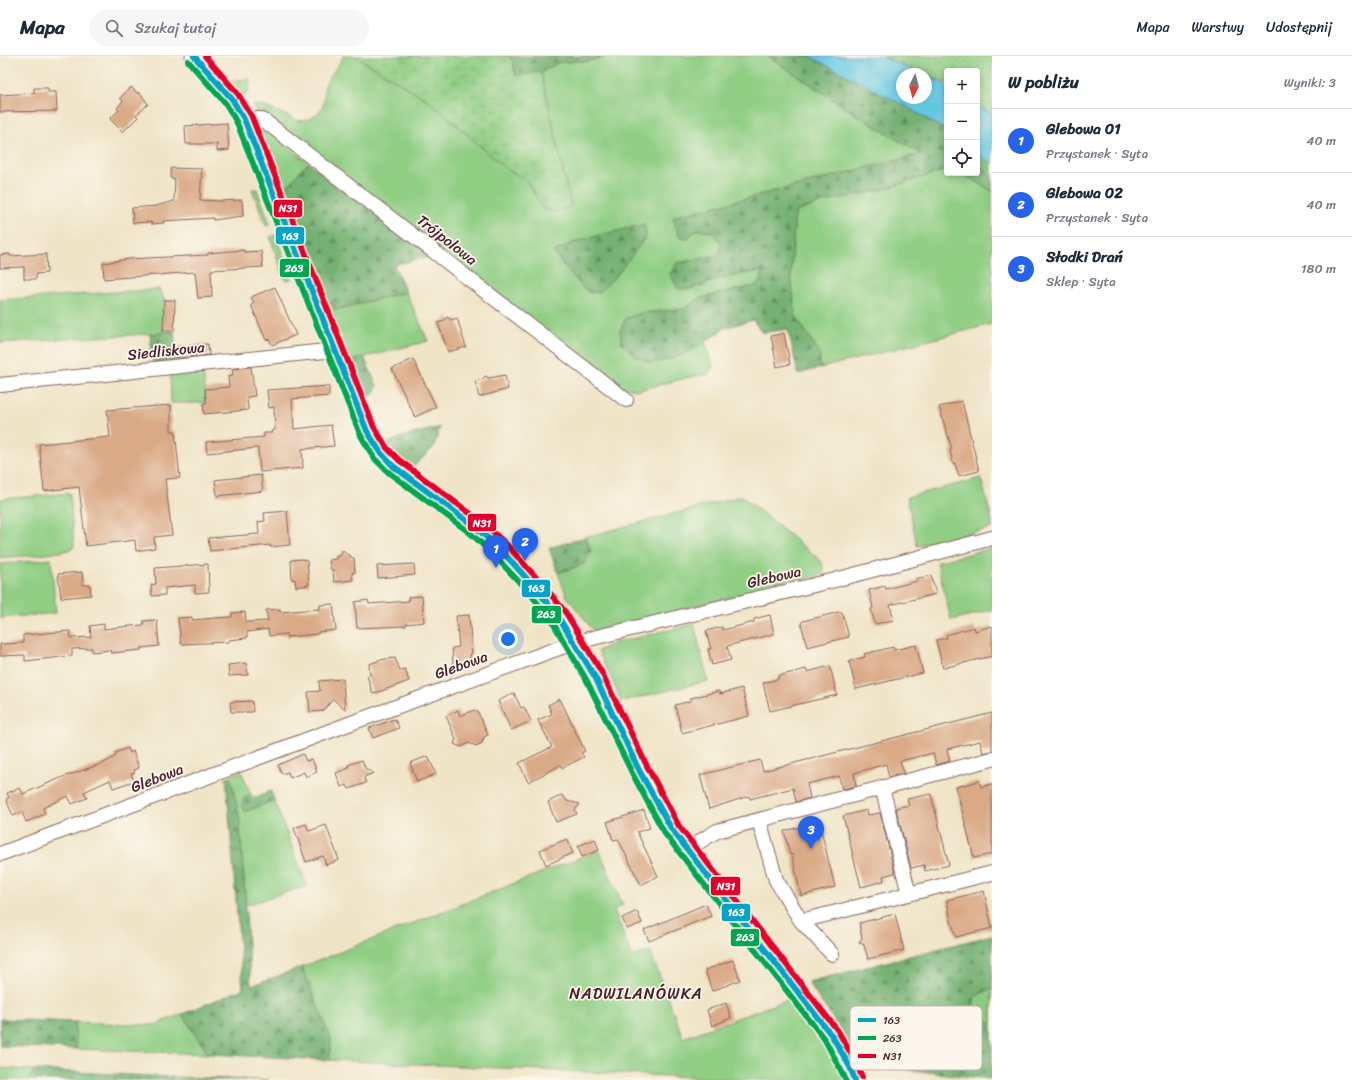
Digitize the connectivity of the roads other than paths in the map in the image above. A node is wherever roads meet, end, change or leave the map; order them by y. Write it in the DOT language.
graph roads {
  1 [pos="194,56"];
  2 [pos="244,119"];
  3 [pos="335,350"];
  4 [pos="0,385"];
  5 [pos="626,400"];
  6 [pos="992,538"];
  7 [pos="576,642"];
  8 [pos="992,759"];
  9 [pos="882,787"];
  10 [pos="759,820"];
  11 [pos="686,850"];
  12 [pos="0,854"];
  13 [pos="992,873"];
  14 [pos="909,894"];
  15 [pos="801,921"];
  16 [pos="832,954"];
  17 [pos="850,1067"];
  18 [pos="851,1070"];
  19 [pos="855,1080"];
  1 -- 2 [label="street"];
  2 -- 3 [label="street"];
  2 -- 5 [label="street, Trójpolowa"];
  3 -- 4 [label="street, Siedliskowa"];
  3 -- 7 [label="street"];
  6 -- 7 [label="street, Glebowa"];
  7 -- 11 [label="street"];
  7 -- 12 [label="street, Glebowa"];
  8 -- 9 [label="street"];
  9 -- 10 [label="street"];
  9 -- 14 [label="street"];
  10 -- 11 [label="street"];
  10 -- 15 [label="street"];
  11 -- 17 [label="street"];
  13 -- 14 [label="street"];
  14 -- 15 [label="street"];
  15 -- 16 [label="street"];
  18 -- 19 [label="street"];
}
